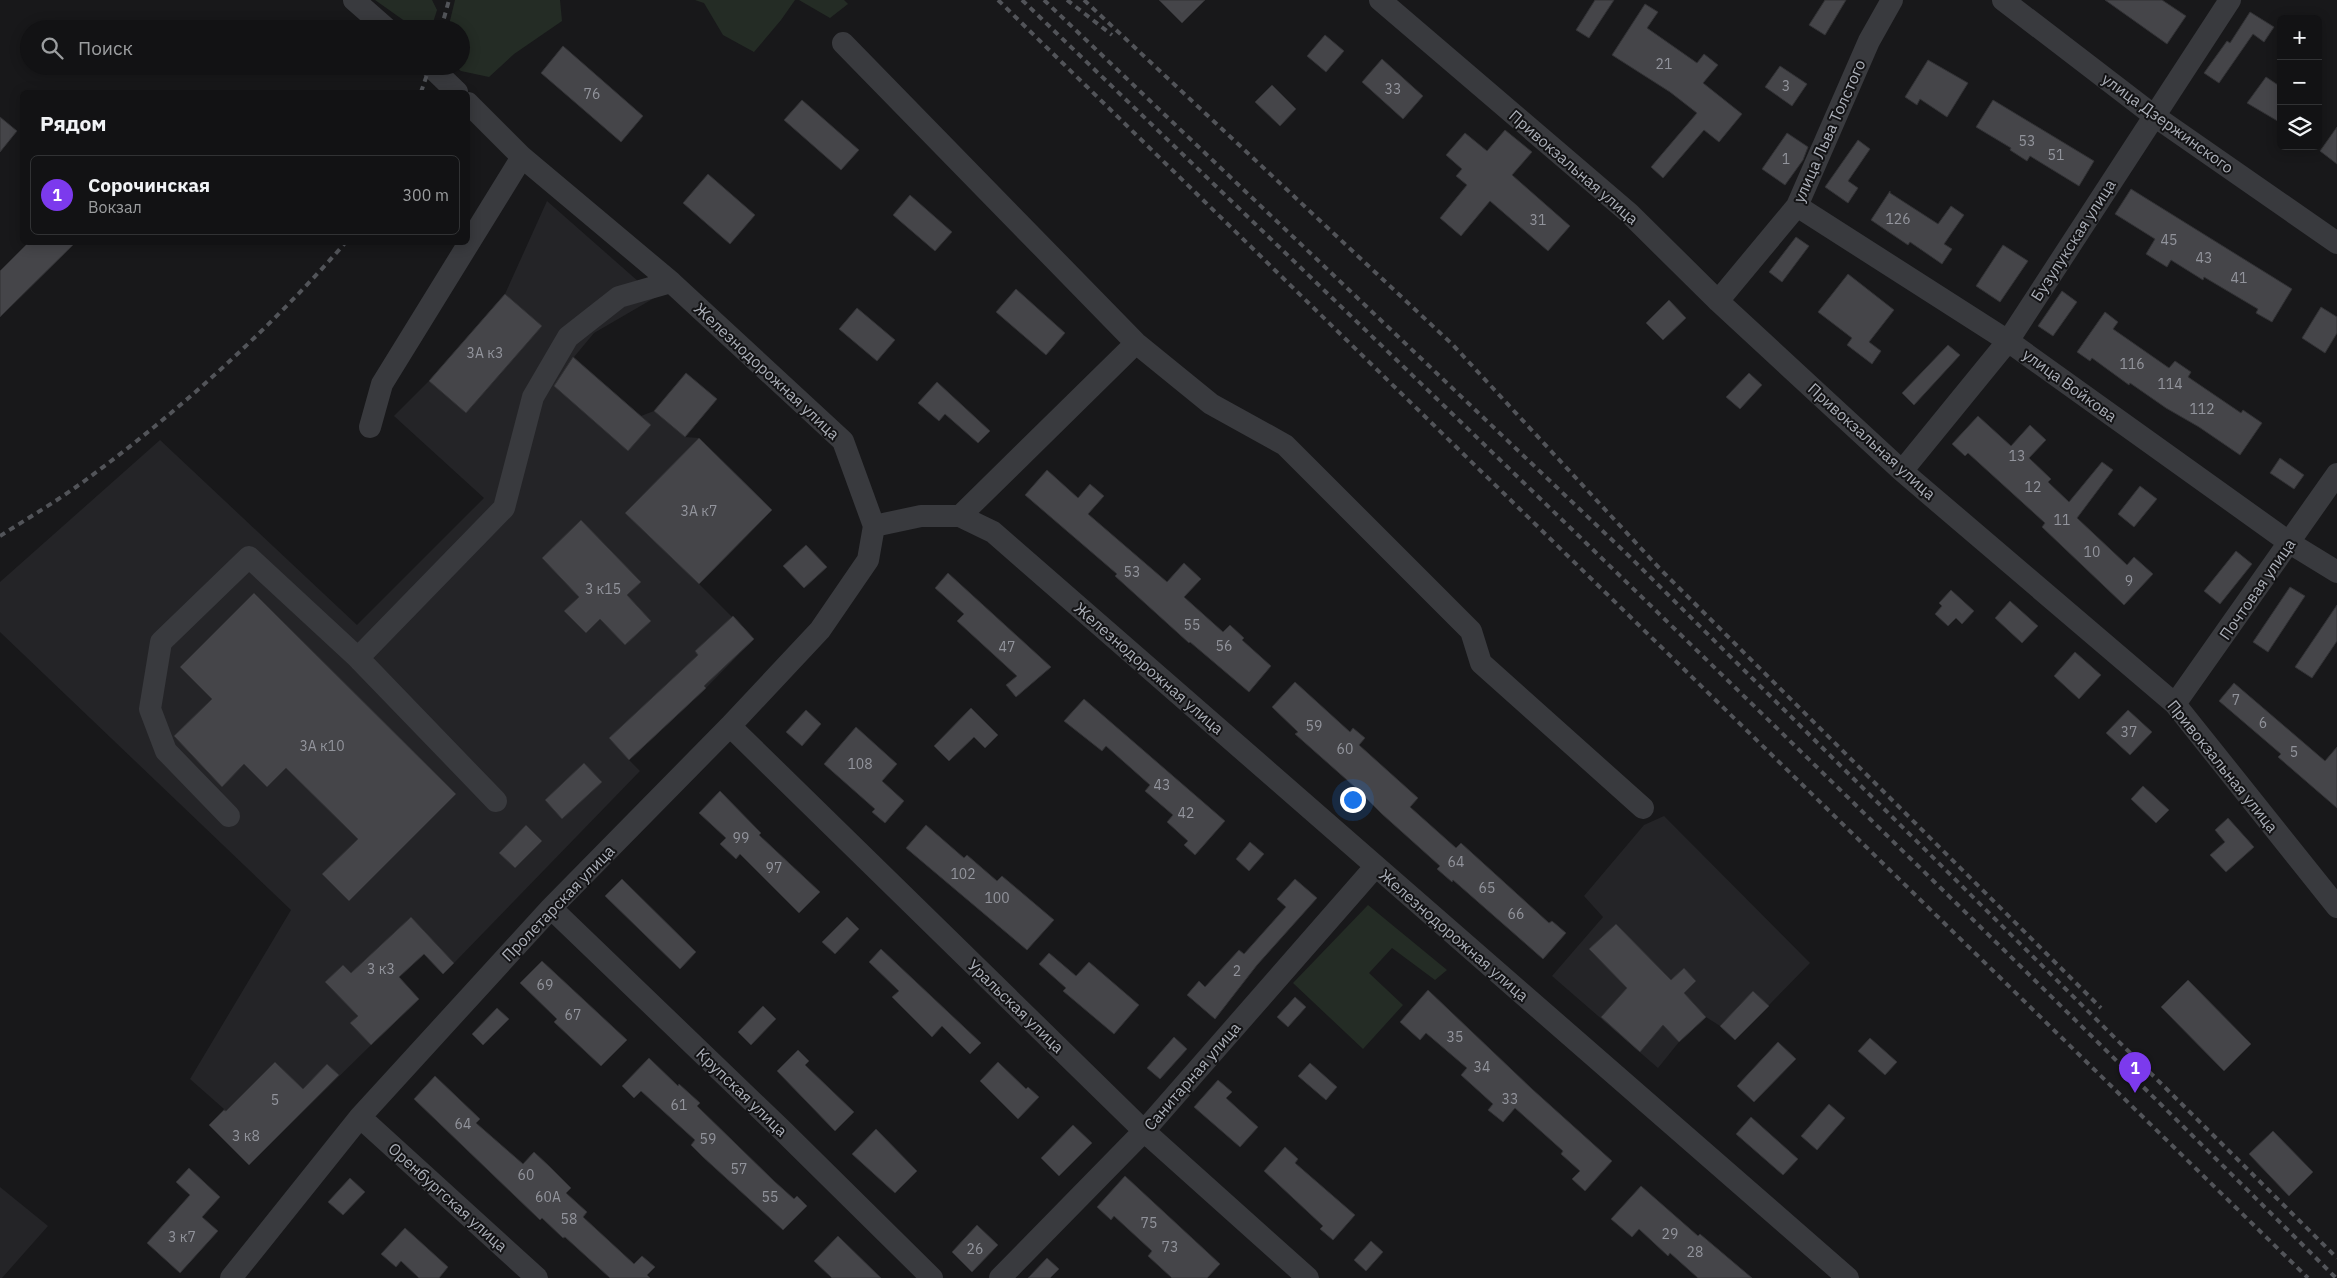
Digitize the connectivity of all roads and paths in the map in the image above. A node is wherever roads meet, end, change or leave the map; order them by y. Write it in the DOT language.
graph roads {
  1 [pos="354,0"];
  2 [pos="1380,0"];
  3 [pos="1892,0"];
  4 [pos="2003,0"];
  5 [pos="2230,0"];
  6 [pos="377,20"];
  7 [pos="843,43"];
  8 [pos="439,75"];
  9 [pos="455,90"];
  10 [pos="470,105"];
  11 [pos="2154,115"];
  12 [pos="522,157"];
  13 [pos="1798,206"];
  14 [pos="470,241"];
  15 [pos="2337,243"];
  16 [pos="468,245"];
  17 [pos="671,282"];
  18 [pos="1718,301"];
  19 [pos="2008,341"];
  20 [pos="1136,343"];
  21 [pos="370,427"];
  22 [pos="1902,471"];
  23 [pos="2337,474"];
  24 [pos="960,516"];
  25 [pos="874,526"];
  26 [pos="2290,543"];
  27 [pos="2337,572"];
  28 [pos="358,658"];
  29 [pos="2175,704"];
  30 [pos="730,726"];
  31 [pos="496,801"];
  32 [pos="1643,808"];
  33 [pos="229,816"];
  34 [pos="1376,867"];
  35 [pos="2337,907"];
  36 [pos="551,908"];
  37 [pos="360,1117"];
  38 [pos="1144,1130"];
  39 [pos="231,1278"];
  40 [pos="537,1278"];
  41 [pos="932,1278"];
  42 [pos="1000,1278"];
  43 [pos="1308,1278"];
  44 [pos="1848,1278"];
  1 -- 6 [label="street"];
  2 -- 18 [label="street, Привокзальная улица"];
  3 -- 13 [label="street, улица Льва Толстого"];
  4 -- 11 [label="street, улица Дзержинского"];
  5 -- 11 [label="street, Бузулукская улица"];
  7 -- 20 [label="street"];
  8 -- 9 [label="street"];
  10 -- 12 [label="street, Железнодорожная улица"];
  11 -- 15 [label="street, улица Дзержинского"];
  11 -- 19 [label="street, Бузулукская улица"];
  12 -- 14 [label="street"];
  12 -- 17 [label="street, Железнодорожная улица"];
  13 -- 18 [label="street, улица Льва Толстого"];
  13 -- 19 [label="street, улица Войкова"];
  16 -- 21 [label="street"];
  17 -- 25 [label="street, Железнодорожная улица"];
  17 -- 28 [label="street"];
  18 -- 22 [label="street, Привокзальная улица"];
  19 -- 22 [label="street, Бузулукская улица"];
  19 -- 26 [label="street, улица Войкова"];
  20 -- 24 [label="street"];
  20 -- 32 [label="street"];
  22 -- 29 [label="street, Привокзальная улица"];
  23 -- 26 [label="street, Почтовая улица"];
  24 -- 25 [label="street, Железнодорожная улица"];
  24 -- 34 [label="street, Железнодорожная улица"];
  25 -- 30 [label="street, Пролетарская улица"];
  26 -- 27 [label="street, улица Войкова"];
  26 -- 29 [label="street, Почтовая улица"];
  28 -- 31 [label="street"];
  28 -- 33 [label="street"];
  29 -- 35 [label="street, Привокзальная улица"];
  30 -- 36 [label="street, Пролетарская улица"];
  30 -- 38 [label="street, Уральская улица"];
  34 -- 38 [label="street, Санитарная улица"];
  34 -- 44 [label="street, Железнодорожная улица"];
  36 -- 37 [label="street, Пролетарская улица"];
  36 -- 41 [label="street, Крупская улица"];
  37 -- 39 [label="street, Пролетарская улица"];
  37 -- 40 [label="street, Оренбургская улица"];
  38 -- 42 [label="street, Санитарная улица"];
  38 -- 43 [label="street, Уральская улица"];
}
